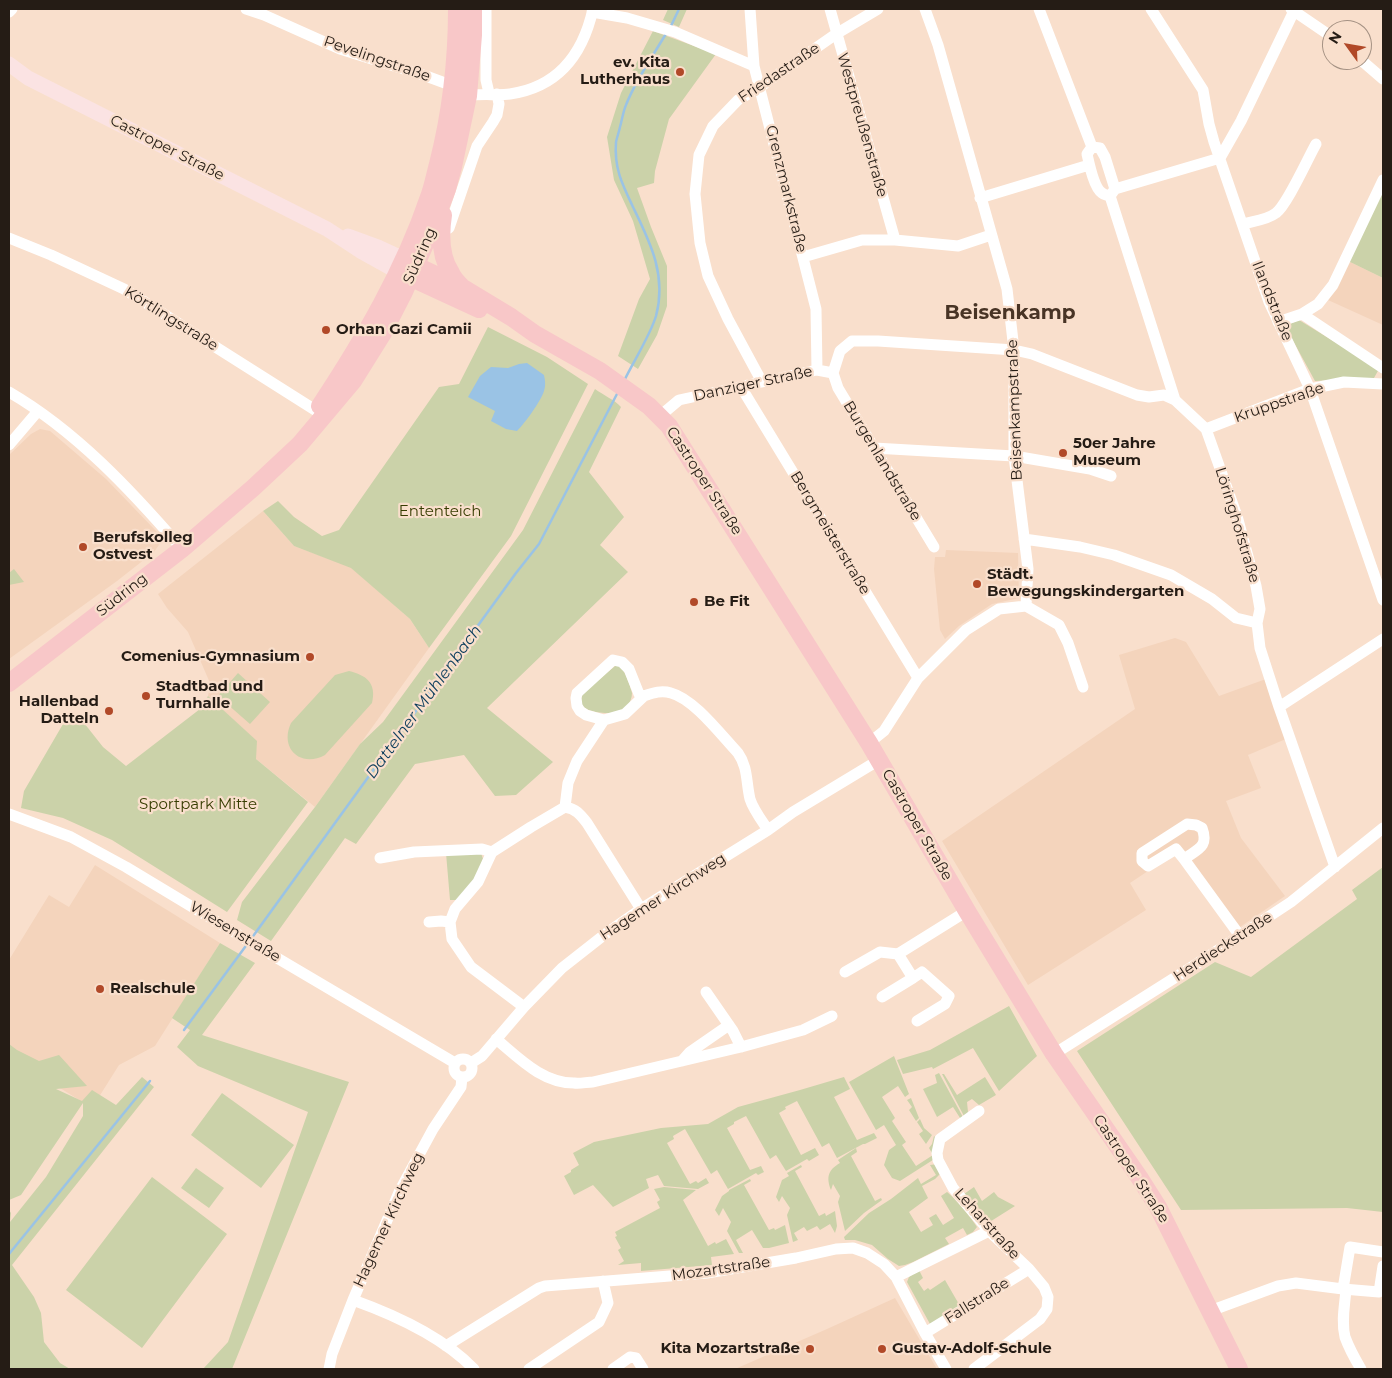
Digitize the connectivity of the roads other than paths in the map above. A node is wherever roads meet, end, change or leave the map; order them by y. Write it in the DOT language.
graph roads {
  1 [pos="12,9"];
  2 [pos="246,9"];
  3 [pos="457,9"];
  4 [pos="473,9"];
  5 [pos="486,9"];
  6 [pos="750,9"];
  7 [pos="830,9"];
  8 [pos="878,9"];
  9 [pos="925,9"];
  10 [pos="1039,9"];
  11 [pos="1151,9"];
  12 [pos="592,10"];
  13 [pos="1292,10"];
  14 [pos="9,12"];
  15 [pos="1322,30"];
  16 [pos="836,34"];
  17 [pos="9,64"];
  18 [pos="754,66"];
  19 [pos="1372,70"];
  20 [pos="1383,79"];
  21 [pos="453,86"];
  22 [pos="760,87"];
  23 [pos="493,94"];
  24 [pos="468,96"];
  25 [pos="1316,144"];
  26 [pos="1092,147"];
  27 [pos="1220,158"];
  28 [pos="1089,165"];
  29 [pos="1383,180"];
  30 [pos="446,189"];
  31 [pos="1112,193"];
  32 [pos="980,198"];
  33 [pos="1243,224"];
  34 [pos="450,228"];
  35 [pos="991,235"];
  36 [pos="9,238"];
  37 [pos="895,240"];
  38 [pos="803,258"];
  39 [pos="407,268"];
  40 [pos="463,288"];
  41 [pos="1302,314"];
  42 [pos="1278,322"];
  43 [pos="535,334"];
  44 [pos="1014,350"];
  45 [pos="1383,368"];
  46 [pos="817,370"];
  47 [pos="833,373"];
  48 [pos="762,382"];
  49 [pos="1383,384"];
  50 [pos="741,388"];
  51 [pos="1310,389"];
  52 [pos="9,392"];
  53 [pos="1175,400"];
  54 [pos="38,411"];
  55 [pos="320,413"];
  56 [pos="660,416"];
  57 [pos="1206,429"];
  58 [pos="9,445"];
  59 [pos="874,448"];
  60 [pos="1014,456"];
  61 [pos="1111,476"];
  62 [pos="1024,539"];
  63 [pos="934,547"];
  64 [pos="182,549"];
  65 [pos="1383,600"];
  66 [pos="1026,606"];
  67 [pos="1257,623"];
  68 [pos="1383,639"];
  69 [pos="918,678"];
  70 [pos="9,683"];
  71 [pos="1083,687"];
  72 [pos="644,696"];
  73 [pos="1279,707"];
  74 [pos="604,720"];
  75 [pos="869,742"];
  76 [pos="879,760"];
  77 [pos="565,807"];
  78 [pos="9,814"];
  79 [pos="1383,828"];
  80 [pos="768,830"];
  81 [pos="492,852"];
  82 [pos="380,858"];
  83 [pos="1184,859"];
  84 [pos="1334,867"];
  85 [pos="642,909"];
  86 [pos="967,911"];
  87 [pos="429,922"];
  88 [pos="450,922"];
  89 [pos="1240,936"];
  90 [pos="898,954"];
  91 [pos="845,972"];
  92 [pos="912,978"];
  93 [pos="706,992"];
  94 [pos="882,997"];
  95 [pos="524,1007"];
  96 [pos="832,1016"];
  97 [pos="917,1021"];
  98 [pos="729,1025"];
  99 [pos="496,1039"];
  100 [pos="741,1047"];
  101 [pos="1054,1054"];
  102 [pos="681,1062"];
  103 [pos="455,1063"];
  104 [pos="471,1063"];
  105 [pos="462,1077"];
  106 [pos="979,1111"];
  107 [pos="989,1231"];
  108 [pos="1383,1252"];
  109 [pos="1383,1266"];
  110 [pos="1029,1269"];
  111 [pos="896,1277"];
  112 [pos="603,1281"];
  113 [pos="1344,1289"];
  114 [pos="353,1300"];
  115 [pos="1210,1311"];
  116 [pos="925,1333"];
  117 [pos="446,1346"];
  118 [pos="618,1366"];
  119 [pos="329,1369"];
  120 [pos="474,1369"];
  121 [pos="529,1369"];
  122 [pos="643,1369"];
  123 [pos="946,1369"];
  124 [pos="974,1369"];
  125 [pos="1239,1369"];
  126 [pos="1361,1369"];
  1 -- 14 [label="street"];
  2 -- 21 [label="street, Pevelingstraße"];
  3 -- 21 [label="main road, Südring"];
  4 -- 24 [label="main road, Südring"];
  5 -- 23 [label="street, Südring"];
  6 -- 18 [label="street, Grenzmarkstraße"];
  7 -- 16 [label="street, Westpreußenstraße"];
  8 -- 16 [label="street, Friedastraße"];
  9 -- 32 [label="street, Beisenkampstraße"];
  10 -- 26 [label="street, Löringhofstraße"];
  11 -- 27 [label="street, Ilandstraße"];
  12 -- 18 [label="street"];
  12 -- 23 [label="street"];
  13 -- 15 [label="street"];
  13 -- 27 [label="street"];
  16 -- 22 [label="street, Friedastraße"];
  16 -- 37 [label="street, Westpreußenstraße"];
  17 -- 39 [label="main road, Castroper Straße"];
  18 -- 22 [label="street, Grenzmarkstraße"];
  19 -- 20 [label="street"];
  21 -- 39 [label="main road, Südring"];
  22 -- 38 [label="street, Grenzmarkstraße"];
  22 -- 48 [label="street, Friedastraße"];
  23 -- 24 [label="street"];
  23 -- 34 [label="street, Südring"];
  24 -- 30 [label="main road, Südring"];
  25 -- 33 [label="street"];
  26 -- 28 [label="street, Löringhofstraße"];
  26 -- 31 [label="street, Löringhofstraße"];
  27 -- 31 [label="street"];
  27 -- 33 [label="street, Ilandstraße"];
  28 -- 31 [label="street, Löringhofstraße"];
  28 -- 32 [label="street"];
  29 -- 41 [label="street"];
  30 -- 39 [label="main road, Südring"];
  30 -- 40 [label="main road"];
  31 -- 53 [label="street, Löringhofstraße"];
  32 -- 35 [label="street, Beisenkampstraße"];
  33 -- 42 [label="street, Ilandstraße"];
  35 -- 37 [label="street"];
  35 -- 44 [label="street, Beisenkampstraße"];
  36 -- 55 [label="street, Körtlingstraße"];
  37 -- 38 [label="street"];
  38 -- 46 [label="street, Grenzmarkstraße"];
  39 -- 40 [label="main road, Castroper Straße"];
  39 -- 43 [label="main road, Castroper Straße"];
  39 -- 55 [label="main road, Südring"];
  40 -- 43 [label="main road, Castroper Straße"];
  41 -- 42 [label="street"];
  41 -- 45 [label="street"];
  42 -- 51 [label="street, Ilandstraße"];
  43 -- 56 [label="main road, Castroper Straße"];
  44 -- 47 [label="street, Danziger Straße"];
  44 -- 53 [label="street, Danziger Straße"];
  44 -- 60 [label="street, Beisenkampstraße"];
  46 -- 47 [label="street, Danziger Straße"];
  46 -- 48 [label="street, Danziger Straße"];
  47 -- 59 [label="street, Burgenlandstraße"];
  48 -- 50 [label="street, Danziger Straße"];
  49 -- 51 [label="street, Kruppstraße"];
  50 -- 56 [label="street, Danziger Straße"];
  50 -- 69 [label="street, Bergmeisterstraße"];
  51 -- 57 [label="street, Kruppstraße"];
  51 -- 65 [label="street, Ilandstraße"];
  52 -- 54 [label="street"];
  53 -- 57 [label="street, Löringhofstraße"];
  54 -- 58 [label="street"];
  54 -- 64 [label="street"];
  55 -- 64 [label="main road, Südring"];
  56 -- 75 [label="main road, Castroper Straße"];
  57 -- 67 [label="street, Löringhofstraße"];
  59 -- 60 [label="street"];
  59 -- 63 [label="street, Burgenlandstraße"];
  60 -- 61 [label="street"];
  60 -- 62 [label="street, Beisenkampstraße"];
  62 -- 66 [label="street, Beisenkampstraße"];
  62 -- 67 [label="street"];
  64 -- 70 [label="main road, Südring"];
  66 -- 69 [label="street"];
  66 -- 71 [label="street"];
  67 -- 73 [label="street, Löringhofstraße"];
  68 -- 73 [label="street"];
  69 -- 75 [label="street"];
  72 -- 74 [label="street"];
  72 -- 74 [label="street"];
  72 -- 80 [label="street"];
  73 -- 84 [label="street, Löringhofstraße"];
  74 -- 77 [label="street"];
  75 -- 76 [label="main road, Castroper Straße"];
  76 -- 80 [label="street, Hagemer Kirchweg"];
  76 -- 86 [label="main road, Castroper Straße"];
  77 -- 81 [label="street"];
  77 -- 85 [label="street"];
  78 -- 103 [label="street, Wiesenstraße"];
  79 -- 84 [label="street, Herdieckstraße"];
  80 -- 85 [label="street, Hagemer Kirchweg"];
  81 -- 82 [label="street"];
  81 -- 88 [label="street"];
  83 -- 83 [label="street"];
  83 -- 89 [label="street"];
  84 -- 89 [label="street, Herdieckstraße"];
  85 -- 95 [label="street, Hagemer Kirchweg"];
  86 -- 90 [label="street"];
  86 -- 101 [label="main road, Castroper Straße"];
  87 -- 88 [label="street"];
  88 -- 95 [label="street"];
  89 -- 101 [label="street, Herdieckstraße"];
  90 -- 91 [label="street"];
  90 -- 92 [label="street"];
  92 -- 94 [label="street"];
  92 -- 97 [label="street"];
  93 -- 98 [label="street"];
  95 -- 99 [label="street, Hagemer Kirchweg"];
  96 -- 100 [label="street"];
  98 -- 100 [label="street"];
  98 -- 102 [label="street"];
  99 -- 102 [label="street"];
  99 -- 104 [label="street, Hagemer Kirchweg"];
  100 -- 102 [label="street"];
  101 -- 115 [label="main road, Castroper Straße"];
  103 -- 104 [label="street"];
  103 -- 105 [label="street"];
  104 -- 105 [label="street, Hagemer Kirchweg"];
  105 -- 114 [label="street, Hagemer Kirchweg"];
  106 -- 107 [label="street, Leharstraße"];
  107 -- 110 [label="street, Leharstraße"];
  107 -- 111 [label="street"];
  108 -- 113 [label="street"];
  109 -- 113 [label="street"];
  110 -- 116 [label="street, Fallstraße"];
  110 -- 124 [label="street, Leharstraße"];
  111 -- 112 [label="street, Mozartstraße"];
  111 -- 116 [label="street, Mozartstraße"];
  112 -- 117 [label="street, Mozartstraße"];
  112 -- 121 [label="street"];
  113 -- 115 [label="street"];
  113 -- 126 [label="street"];
  114 -- 117 [label="street"];
  114 -- 119 [label="street, Hagemer Kirchweg"];
  115 -- 125 [label="main road, Castroper Straße"];
  116 -- 123 [label="street, Mozartstraße"];
  117 -- 120 [label="street"];
  118 -- 122 [label="street"];
}
